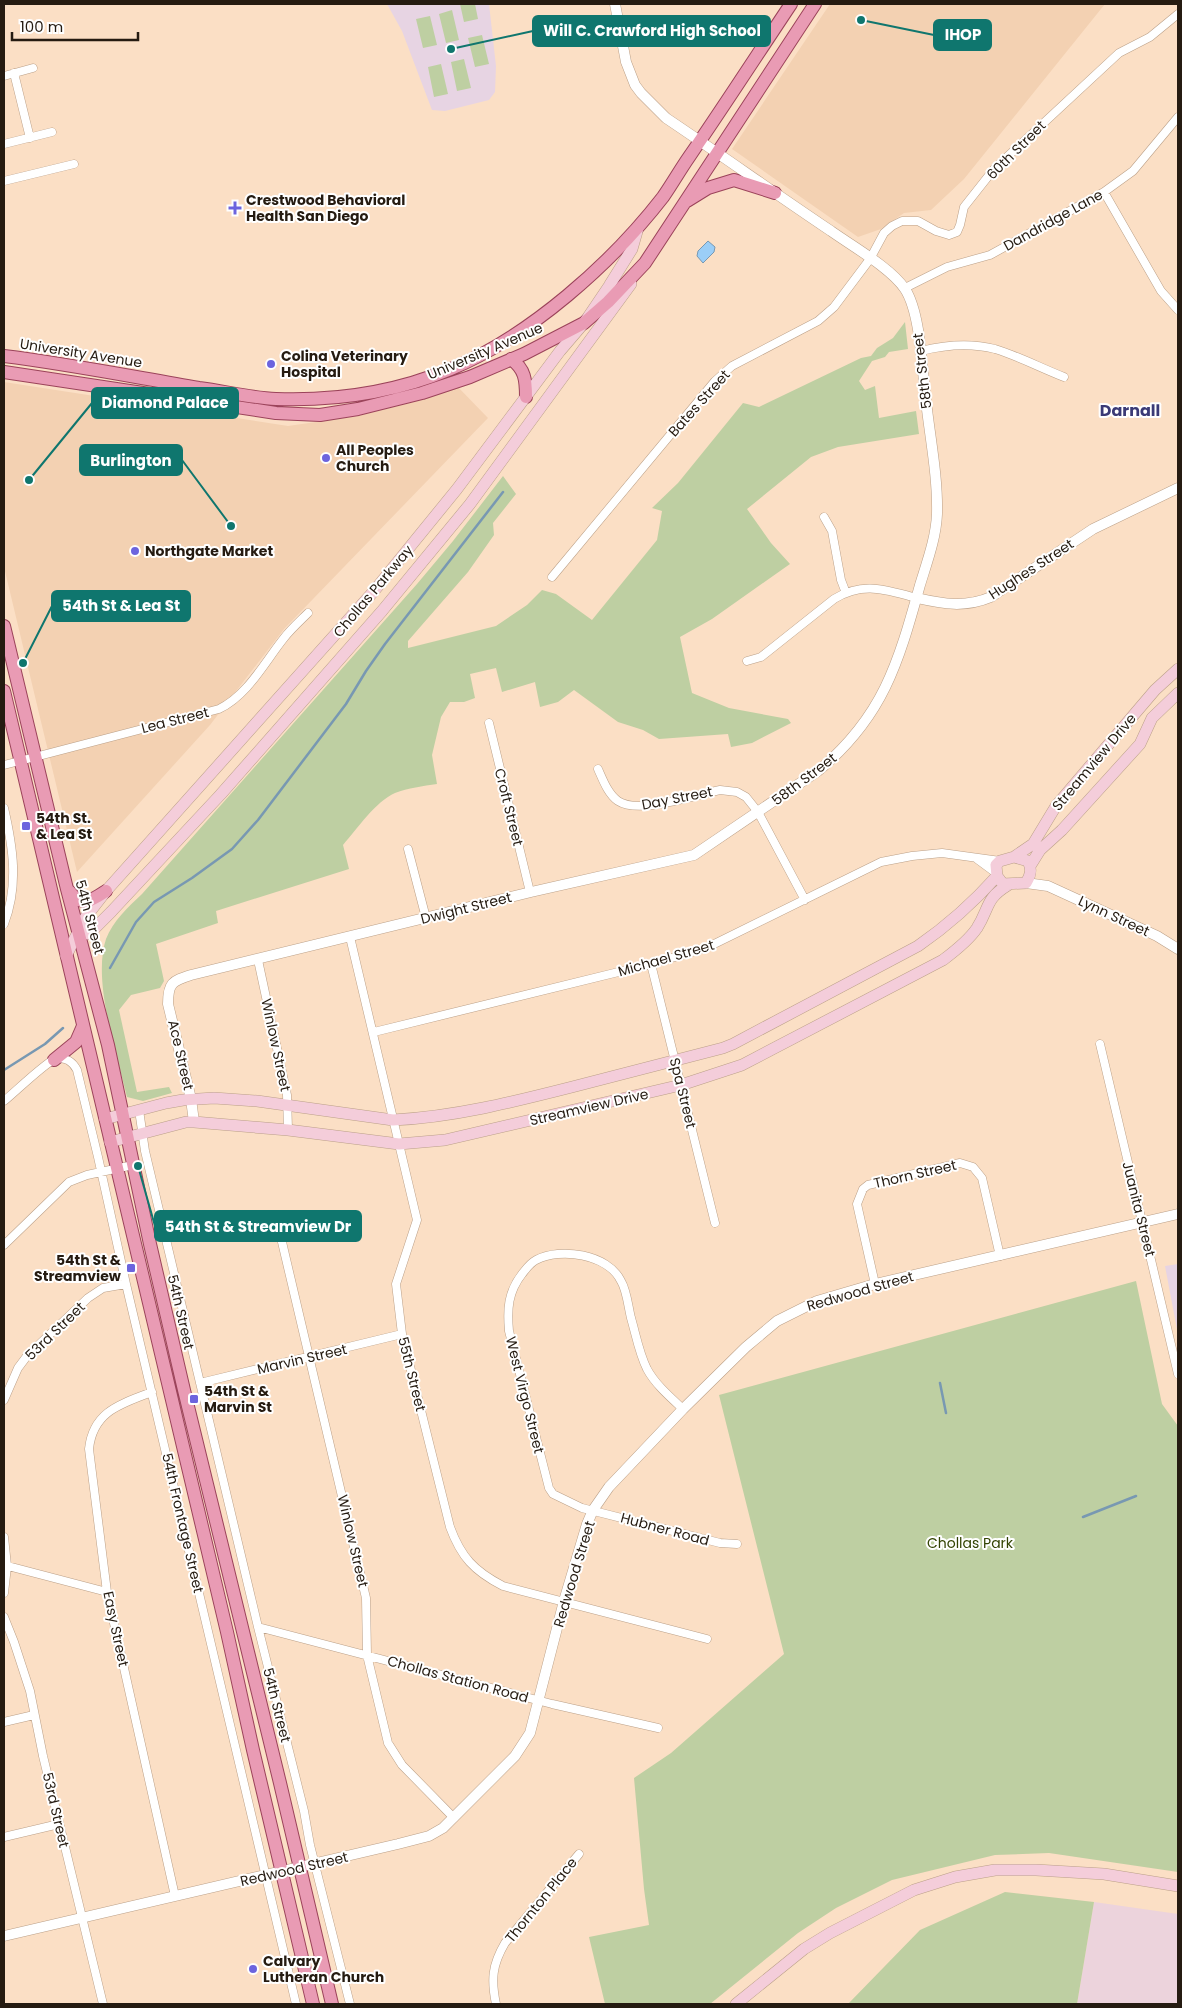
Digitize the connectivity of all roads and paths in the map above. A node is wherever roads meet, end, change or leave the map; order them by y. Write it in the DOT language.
graph roads {
  1 [pos="615,4"];
  2 [pos="791,4"];
  3 [pos="815,4"];
  4 [pos="1178,14"];
  5 [pos="34,68"];
  6 [pos="14,73"];
  7 [pos="4,76"];
  8 [pos="1178,117"];
  9 [pos="52,132"];
  10 [pos="30,138"];
  11 [pos="700,141"];
  12 [pos="4,144"];
  13 [pos="716,153"];
  14 [pos="74,164"];
  15 [pos="4,181"];
  16 [pos="1104,192"];
  17 [pos="775,193"];
  18 [pos="683,204"];
  19 [pos="638,228"];
  20 [pos="870,258"];
  21 [pos="645,263"];
  22 [pos="905,288"];
  23 [pos="1178,310"];
  24 [pos="584,323"];
  25 [pos="921,351"];
  26 [pos="4,356"];
  27 [pos="512,359"];
  28 [pos="4,372"];
  29 [pos="1064,377"];
  30 [pos="526,397"];
  31 [pos="1178,488"];
  32 [pos="824,516"];
  33 [pos="552,577"];
  34 [pos="846,593"];
  35 [pos="917,598"];
  36 [pos="308,613"];
  37 [pos="4,626"];
  38 [pos="747,661"];
  39 [pos="1178,669"];
  40 [pos="4,691"];
  41 [pos="1178,692"];
  42 [pos="489,723"];
  43 [pos="35,756"];
  44 [pos="20,760"];
  45 [pos="4,765"];
  46 [pos="598,769"];
  47 [pos="4,808"];
  48 [pos="758,812"];
  49 [pos="408,849"];
  50 [pos="1014,857"];
  51 [pos="977,859"];
  52 [pos="1000,860"];
  53 [pos="1031,868"];
  54 [pos="996,875"];
  55 [pos="1026,883"];
  56 [pos="1008,885"];
  57 [pos="1048,886"];
  58 [pos="67,889"];
  59 [pos="106,891"];
  60 [pos="530,892"];
  61 [pos="805,900"];
  62 [pos="426,918"];
  63 [pos="4,924"];
  64 [pos="78,933"];
  65 [pos="350,937"];
  66 [pos="1178,949"];
  67 [pos="66,956"];
  68 [pos="258,960"];
  69 [pos="651,964"];
  70 [pos="168,989"];
  71 [pos="83,1026"];
  72 [pos="374,1032"];
  73 [pos="1100,1044"];
  74 [pos="54,1060"];
  75 [pos="675,1060"];
  76 [pos="681,1085"];
  77 [pos="191,1099"];
  78 [pos="4,1102"];
  79 [pos="288,1106"];
  80 [pos="139,1110"];
  81 [pos="123,1115"];
  82 [pos="105,1119"];
  83 [pos="393,1120"];
  84 [pos="194,1122"];
  85 [pos="288,1130"];
  86 [pos="143,1132"];
  87 [pos="127,1136"];
  88 [pos="110,1142"];
  89 [pos="399,1144"];
  90 [pos="133,1165"];
  91 [pos="116,1168"];
  92 [pos="101,1172"];
  93 [pos="1178,1214"];
  94 [pos="1142,1222"];
  95 [pos="715,1223"];
  96 [pos="282,1242"];
  97 [pos="4,1245"];
  98 [pos="1000,1256"];
  99 [pos="126,1284"];
  100 [pos="875,1284"];
  101 [pos="402,1334"];
  102 [pos="310,1357"];
  103 [pos="1178,1374"];
  104 [pos="200,1383"];
  105 [pos="152,1392"];
  106 [pos="4,1400"];
  107 [pos="683,1409"];
  108 [pos="593,1510"];
  109 [pos="4,1537"];
  110 [pos="738,1544"];
  111 [pos="6,1565"];
  112 [pos="107,1592"];
  113 [pos="4,1593"];
  114 [pos="564,1601"];
  115 [pos="5,1622"];
  116 [pos="258,1627"];
  117 [pos="707,1639"];
  118 [pos="367,1655"];
  119 [pos="538,1700"];
  120 [pos="34,1715"];
  121 [pos="4,1722"];
  122 [pos="658,1728"];
  123 [pos="454,1818"];
  124 [pos="59,1824"];
  125 [pos="4,1837"];
  126 [pos="578,1854"];
  127 [pos="314,1863"];
  128 [pos="300,1866"];
  129 [pos="282,1871"];
  130 [pos="266,1875"];
  131 [pos="1178,1886"];
  132 [pos="175,1896"];
  133 [pos="83,1917"];
  134 [pos="4,1936"];
  135 [pos="103,2004"];
  136 [pos="296,2004"];
  137 [pos="313,2004"];
  138 [pos="332,2004"];
  139 [pos="350,2004"];
  140 [pos="496,2004"];
  141 [pos="736,2004"];
  1 -- 11 [label="street, 58th Street"];
  2 -- 11 [label="main road, University Avenue"];
  3 -- 13 [label="main road, University Avenue"];
  4 -- 20 [label="street, 60th Street"];
  5 -- 6 [label="street"];
  6 -- 7 [label="street"];
  6 -- 10 [label="street"];
  8 -- 16 [label="street, Dandridge Lane"];
  9 -- 10 [label="street"];
  10 -- 12 [label="street"];
  11 -- 13 [label="street, 58th Street"];
  11 -- 19 [label="main road, University Avenue"];
  13 -- 17 [label="street, 58th Street"];
  13 -- 18 [label="main road, University Avenue"];
  14 -- 15 [label="street"];
  16 -- 22 [label="street, Dandridge Lane"];
  16 -- 23 [label="street"];
  17 -- 18 [label="main road"];
  17 -- 20 [label="street, 58th Street"];
  18 -- 21 [label="main road, University Avenue"];
  19 -- 24 [label="main road, Chollas Parkway"];
  19 -- 26 [label="main road, University Avenue"];
  20 -- 22 [label="street, 58th Street"];
  20 -- 33 [label="street, Bates Street"];
  21 -- 24 [label="main road, University Avenue"];
  21 -- 64 [label="main road, Chollas Parkway"];
  22 -- 25 [label="street, 58th Street"];
  24 -- 27 [label="main road, University Avenue"];
  24 -- 30 [label="main road, Chollas Parkway"];
  25 -- 29 [label="street"];
  25 -- 35 [label="street, 58th Street"];
  27 -- 28 [label="main road, University Avenue"];
  27 -- 30 [label="main road"];
  30 -- 59 [label="main road, Chollas Parkway"];
  31 -- 35 [label="street, Hughes Street"];
  32 -- 34 [label="street"];
  34 -- 35 [label="street, Hughes Street"];
  34 -- 38 [label="street, Hughes Street"];
  35 -- 48 [label="street, 58th Street"];
  36 -- 43 [label="street, Lea Street"];
  37 -- 43 [label="main road, 54th Street"];
  39 -- 50 [label="main road, Streamview Drive"];
  40 -- 44 [label="main road, 54th Street"];
  41 -- 53 [label="main road, Streamview Drive"];
  42 -- 60 [label="street, Croft Street"];
  43 -- 44 [label="street, Lea Street"];
  43 -- 58 [label="main road, 54th Street"];
  44 -- 45 [label="street, Lea Street"];
  44 -- 67 [label="main road, 54th Street"];
  46 -- 48 [label="street, Day Street"];
  47 -- 63 [label="street"];
  48 -- 60 [label="street, Dwight Street"];
  48 -- 61 [label="street, Day Street"];
  49 -- 62 [label="street"];
  50 -- 52 [label="main road"];
  50 -- 53 [label="main road"];
  51 -- 52 [label="street, Michael Street"];
  51 -- 54 [label="street, Michael Street"];
  51 -- 61 [label="street, Michael Street"];
  52 -- 54 [label="main road"];
  53 -- 55 [label="main road"];
  53 -- 57 [label="street, Lynn Street"];
  54 -- 56 [label="main road"];
  54 -- 75 [label="main road, Streamview Drive"];
  55 -- 56 [label="main road"];
  55 -- 57 [label="street, Lynn Street"];
  56 -- 76 [label="main road, Streamview Drive"];
  57 -- 66 [label="street, Lynn Street"];
  58 -- 59 [label="main road"];
  58 -- 64 [label="main road, 54th Street"];
  59 -- 64 [label="main road, Chollas Parkway"];
  60 -- 62 [label="street, Dwight Street"];
  61 -- 69 [label="street, Michael Street"];
  62 -- 65 [label="street, Dwight Street"];
  64 -- 67 [label="main road, Chollas Parkway"];
  64 -- 81 [label="main road, 54th Street"];
  65 -- 68 [label="street, Dwight Street"];
  65 -- 72 [label="street, 55th Street"];
  67 -- 71 [label="main road, 54th Street"];
  68 -- 70 [label="street, Dwight Street"];
  68 -- 79 [label="street, Winlow Street"];
  69 -- 72 [label="street, Michael Street"];
  69 -- 75 [label="street, Spa Street"];
  70 -- 77 [label="street, Ace Street"];
  71 -- 74 [label="main road"];
  71 -- 82 [label="main road, 54th Street"];
  72 -- 83 [label="street, 55th Street"];
  73 -- 94 [label="street, Juanita Street"];
  74 -- 78 [label="street"];
  74 -- 92 [label="street, 54th Frontage Street"];
  75 -- 76 [label="street, Spa Street"];
  75 -- 83 [label="main road, Streamview Drive"];
  76 -- 89 [label="main road, Streamview Drive"];
  76 -- 95 [label="street, Spa Street"];
  77 -- 79 [label="main road, Streamview Drive"];
  77 -- 80 [label="main road, Streamview Drive"];
  77 -- 84 [label="street, Ace Street"];
  79 -- 83 [label="main road, Streamview Drive"];
  79 -- 85 [label="street, Winlow Street"];
  80 -- 81 [label="main road, Streamview Drive"];
  80 -- 86 [label="street"];
  81 -- 82 [label="main road, Streamview Drive"];
  81 -- 87 [label="main road, 54th Street"];
  82 -- 88 [label="main road, 54th Street"];
  83 -- 89 [label="street, 55th Street"];
  84 -- 85 [label="main road, Streamview Drive"];
  84 -- 86 [label="main road, Streamview Drive"];
  85 -- 89 [label="main road, Streamview Drive"];
  86 -- 87 [label="main road, Streamview Drive"];
  86 -- 104 [label="street"];
  87 -- 88 [label="main road, Streamview Drive"];
  87 -- 90 [label="main road, 54th Street"];
  88 -- 91 [label="main road, 54th Street"];
  89 -- 101 [label="street, 55th Street"];
  90 -- 91 [label="street"];
  90 -- 128 [label="main road, 54th Street"];
  91 -- 92 [label="street"];
  91 -- 129 [label="main road, 54th Street"];
  92 -- 97 [label="street"];
  92 -- 99 [label="street, 54th Frontage Street"];
  93 -- 94 [label="street, Redwood Street"];
  94 -- 98 [label="street, Redwood Street"];
  94 -- 103 [label="street, Juanita Street"];
  96 -- 102 [label="street, Winlow Street"];
  98 -- 100 [label="street, Redwood Street"];
  98 -- 100 [label="street, Thorn Street"];
  99 -- 105 [label="street, 54th Frontage Street"];
  99 -- 106 [label="street, 53rd Street"];
  100 -- 107 [label="street, Redwood Street"];
  101 -- 102 [label="street, Marvin Street"];
  101 -- 114 [label="street, 55th Street"];
  102 -- 104 [label="street, Marvin Street"];
  102 -- 118 [label="street, Winlow Street"];
  104 -- 116 [label="street"];
  105 -- 112 [label="street, Easy Street"];
  105 -- 130 [label="street, 54th Frontage Street"];
  107 -- 108 [label="street, Redwood Street"];
  107 -- 108 [label="street, West Virgo Street"];
  108 -- 110 [label="street, Hubner Road"];
  108 -- 114 [label="street, Redwood Street"];
  109 -- 111 [label="street"];
  111 -- 112 [label="street"];
  111 -- 113 [label="street"];
  112 -- 132 [label="street, Easy Street"];
  114 -- 117 [label="street, 55th Street"];
  114 -- 119 [label="street, Redwood Street"];
  115 -- 120 [label="street, 53rd Street"];
  116 -- 118 [label="street, Chollas Station Road"];
  116 -- 127 [label="street"];
  118 -- 119 [label="street, Chollas Station Road"];
  118 -- 123 [label="street, Winlow Street"];
  119 -- 122 [label="street, Chollas Station Road"];
  119 -- 123 [label="street, Redwood Street"];
  120 -- 121 [label="street"];
  120 -- 124 [label="street, 53rd Street"];
  123 -- 127 [label="street, Redwood Street"];
  124 -- 125 [label="street"];
  124 -- 133 [label="street, 53rd Street"];
  126 -- 140 [label="street, Thornton Place"];
  127 -- 128 [label="street, Redwood Street"];
  127 -- 139 [label="street"];
  128 -- 129 [label="street, Redwood Street"];
  128 -- 138 [label="main road, 54th Street"];
  129 -- 130 [label="street, Redwood Street"];
  129 -- 137 [label="main road, 54th Street"];
  130 -- 132 [label="street, Redwood Street"];
  130 -- 136 [label="street, 54th Frontage Street"];
  131 -- 141 [label="main road"];
  132 -- 133 [label="street, Redwood Street"];
  133 -- 134 [label="street, Redwood Street"];
  133 -- 135 [label="street, 53rd Street"];
}
